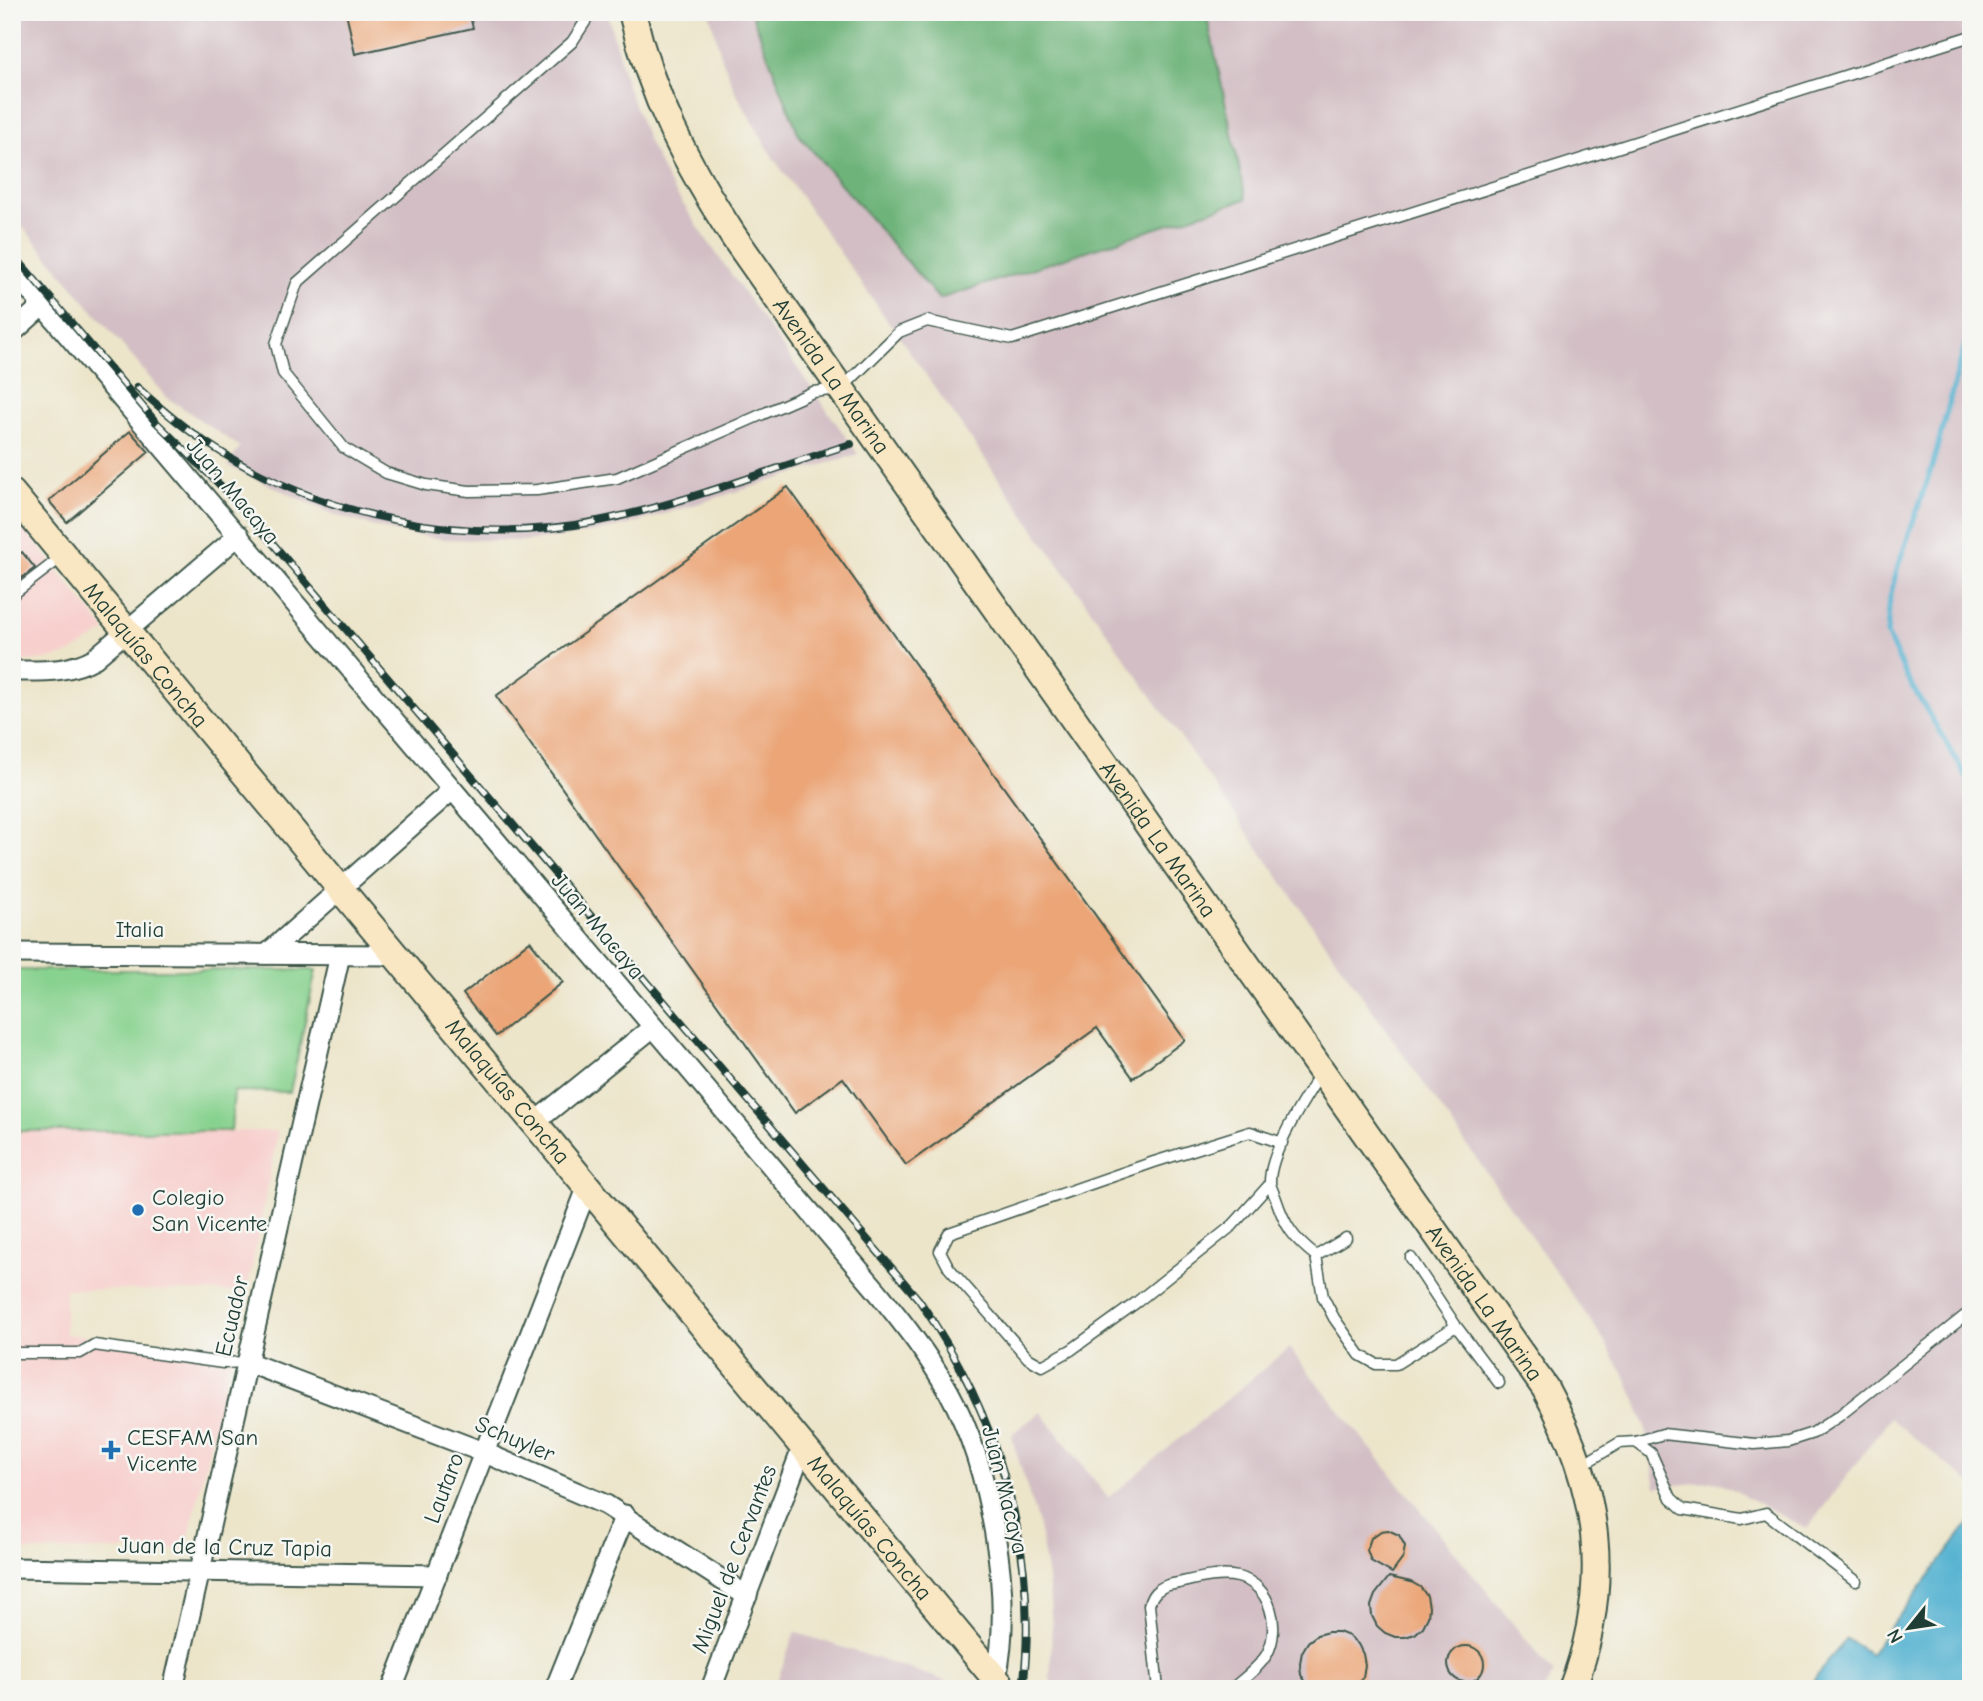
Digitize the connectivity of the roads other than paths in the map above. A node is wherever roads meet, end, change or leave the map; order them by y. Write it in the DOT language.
graph roads {
  1 [pos="588,12"];
  2 [pos="632,12"];
  3 [pos="1971,36"];
  4 [pos="12,269"];
  5 [pos="43,305"];
  6 [pos="12,333"];
  7 [pos="841,389"];
  8 [pos="12,493"];
  9 [pos="239,535"];
  10 [pos="64,555"];
  11 [pos="12,595"];
  12 [pos="128,632"];
  13 [pos="12,671"];
  14 [pos="452,790"];
  15 [pos="341,888"];
  16 [pos="12,953"];
  17 [pos="267,954"];
  18 [pos="340,955"];
  19 [pos="396,955"];
  20 [pos="652,1028"];
  21 [pos="1322,1071"];
  22 [pos="534,1122"];
  23 [pos="1282,1143"];
  24 [pos="1270,1184"];
  25 [pos="587,1186"];
  26 [pos="1346,1238"];
  27 [pos="1316,1255"];
  28 [pos="1411,1258"];
  29 [pos="1971,1311"];
  30 [pos="1456,1326"];
  31 [pos="12,1353"];
  32 [pos="247,1362"];
  33 [pos="1499,1384"];
  34 [pos="1636,1442"];
  35 [pos="803,1446"];
  36 [pos="483,1452"];
  37 [pos="1581,1466"];
  38 [pos="625,1515"];
  39 [pos="12,1568"];
  40 [pos="200,1570"];
  41 [pos="437,1576"];
  42 [pos="1856,1581"];
  43 [pos="747,1595"];
  44 [pos="1000,1684"];
  45 [pos="173,1689"];
  46 [pos="392,1689"];
  47 [pos="555,1689"];
  48 [pos="712,1689"];
  49 [pos="1158,1689"];
  50 [pos="1232,1689"];
  51 [pos="1572,1689"];
  1 -- 7 [label="lane"];
  2 -- 7 [label="main road, Avenida La Marina"];
  3 -- 7 [label="lane"];
  4 -- 5 [label="street, Juan Macaya"];
  5 -- 6 [label="street"];
  5 -- 9 [label="street, Juan Macaya"];
  7 -- 21 [label="main road, Avenida La Marina"];
  8 -- 10 [label="main road, Malaquías Concha"];
  9 -- 12 [label="street"];
  9 -- 14 [label="street, Juan Macaya"];
  10 -- 11 [label="lane"];
  10 -- 12 [label="main road, Malaquías Concha"];
  12 -- 13 [label="street"];
  12 -- 15 [label="main road, Malaquías Concha"];
  14 -- 15 [label="street"];
  14 -- 20 [label="street, Juan Macaya"];
  15 -- 17 [label="street"];
  15 -- 19 [label="main road, Malaquías Concha"];
  16 -- 17 [label="street, Italia"];
  17 -- 18 [label="street, Italia"];
  18 -- 19 [label="street, Italia"];
  18 -- 32 [label="street, Ecuador"];
  19 -- 22 [label="main road, Malaquías Concha"];
  20 -- 22 [label="street"];
  20 -- 44 [label="street, Juan Macaya"];
  21 -- 23 [label="lane"];
  21 -- 37 [label="main road, Avenida La Marina"];
  22 -- 25 [label="main road, Malaquías Concha"];
  23 -- 24 [label="lane"];
  23 -- 24 [label="lane"];
  24 -- 27 [label="lane"];
  25 -- 35 [label="main road, Malaquías Concha"];
  25 -- 36 [label="street, Lautaro"];
  26 -- 27 [label="lane"];
  27 -- 30 [label="lane"];
  28 -- 30 [label="lane"];
  29 -- 34 [label="lane"];
  30 -- 33 [label="lane"];
  31 -- 32 [label="lane"];
  32 -- 36 [label="street, Schuyler"];
  32 -- 40 [label="street, Ecuador"];
  34 -- 37 [label="lane"];
  34 -- 42 [label="lane"];
  35 -- 43 [label="street, Miguel de Cervantes"];
  35 -- 44 [label="main road, Malaquías Concha"];
  36 -- 38 [label="street, Schuyler"];
  36 -- 41 [label="street, Lautaro"];
  37 -- 51 [label="main road, Avenida La Marina"];
  38 -- 43 [label="street, Schuyler"];
  38 -- 47 [label="street"];
  39 -- 40 [label="street, Juan de la Cruz Tapia"];
  40 -- 41 [label="street, Juan de la Cruz Tapia"];
  40 -- 45 [label="street, Ecuador"];
  41 -- 46 [label="street, Lautaro"];
  43 -- 48 [label="street, Miguel de Cervantes"];
  49 -- 50 [label="lane"];
}
